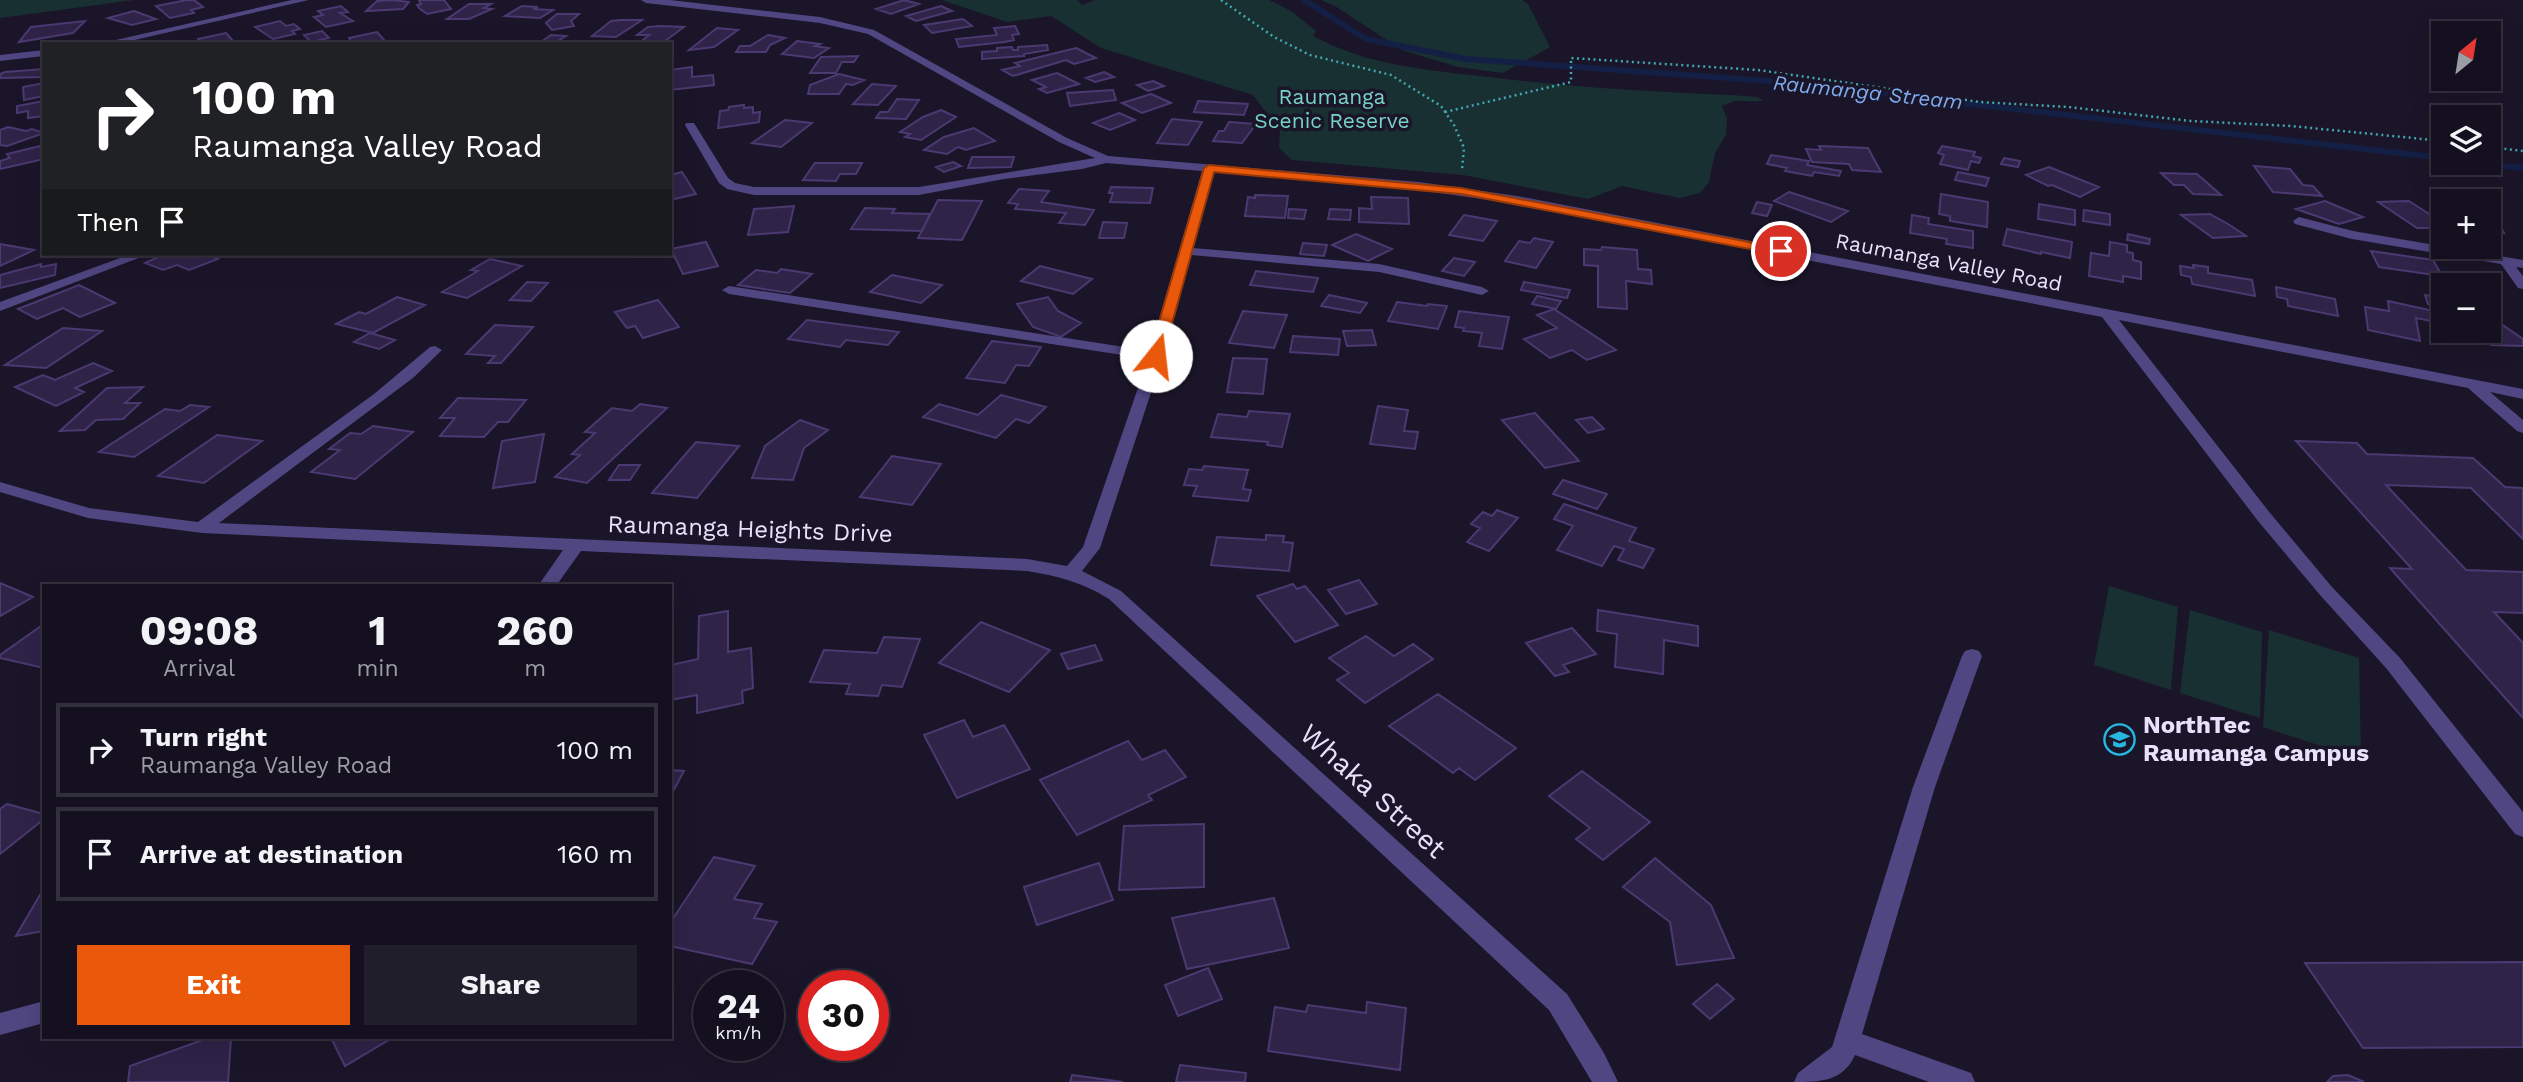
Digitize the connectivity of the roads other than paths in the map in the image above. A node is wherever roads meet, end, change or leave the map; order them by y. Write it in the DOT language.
graph roads {
  1 [pos="304,0"];
  2 [pos="646,0"];
  3 [pos="114,42"];
  4 [pos="42,52"];
  5 [pos="0,58"];
  6 [pos="690,125"];
  7 [pos="1106,159"];
  8 [pos="1209,168"];
  9 [pos="2299,222"];
  10 [pos="1186,251"];
  11 [pos="137,256"];
  12 [pos="2505,261"];
  13 [pos="2523,264"];
  14 [pos="2523,285"];
  15 [pos="729,290"];
  16 [pos="1482,291"];
  17 [pos="0,307"];
  18 [pos="2107,314"];
  19 [pos="435,350"];
  20 [pos="1156,356"];
  21 [pos="2472,386"];
  22 [pos="2523,394"];
  23 [pos="2523,428"];
  24 [pos="0,487"];
  25 [pos="202,528"];
  26 [pos="575,546"];
  27 [pos="1071,573"];
  28 [pos="548,584"];
  29 [pos="1972,656"];
  30 [pos="2523,828"];
  31 [pos="42,1013"];
  32 [pos="0,1024"];
  33 [pos="1848,1041"];
  34 [pos="1605,1082"];
  35 [pos="1807,1082"];
  36 [pos="1962,1082"];
  1 -- 3 [label="street"];
  2 -- 7 [label="street, Raumanga Valley Road"];
  4 -- 5 [label="street"];
  6 -- 7 [label="street"];
  7 -- 8 [label="street, Raumanga Valley Road"];
  8 -- 10 [label="street"];
  8 -- 18 [label="street, Raumanga Valley Road"];
  9 -- 12 [label="street"];
  10 -- 16 [label="street"];
  10 -- 20 [label="street"];
  11 -- 17 [label="street"];
  12 -- 13 [label="street"];
  12 -- 14 [label="street"];
  15 -- 20 [label="street"];
  18 -- 21 [label="street, Raumanga Valley Road"];
  18 -- 30 [label="street"];
  19 -- 25 [label="street"];
  20 -- 27 [label="street"];
  21 -- 22 [label="street, Raumanga Valley Road"];
  21 -- 23 [label="street"];
  24 -- 25 [label="street, Raumanga Heights Drive"];
  25 -- 26 [label="street, Raumanga Heights Drive"];
  26 -- 27 [label="street, Raumanga Heights Drive"];
  26 -- 28 [label="street"];
  27 -- 34 [label="street, Whaka Street"];
  29 -- 33 [label="street"];
  31 -- 32 [label="street"];
  33 -- 35 [label="street"];
  33 -- 36 [label="street"];
}
